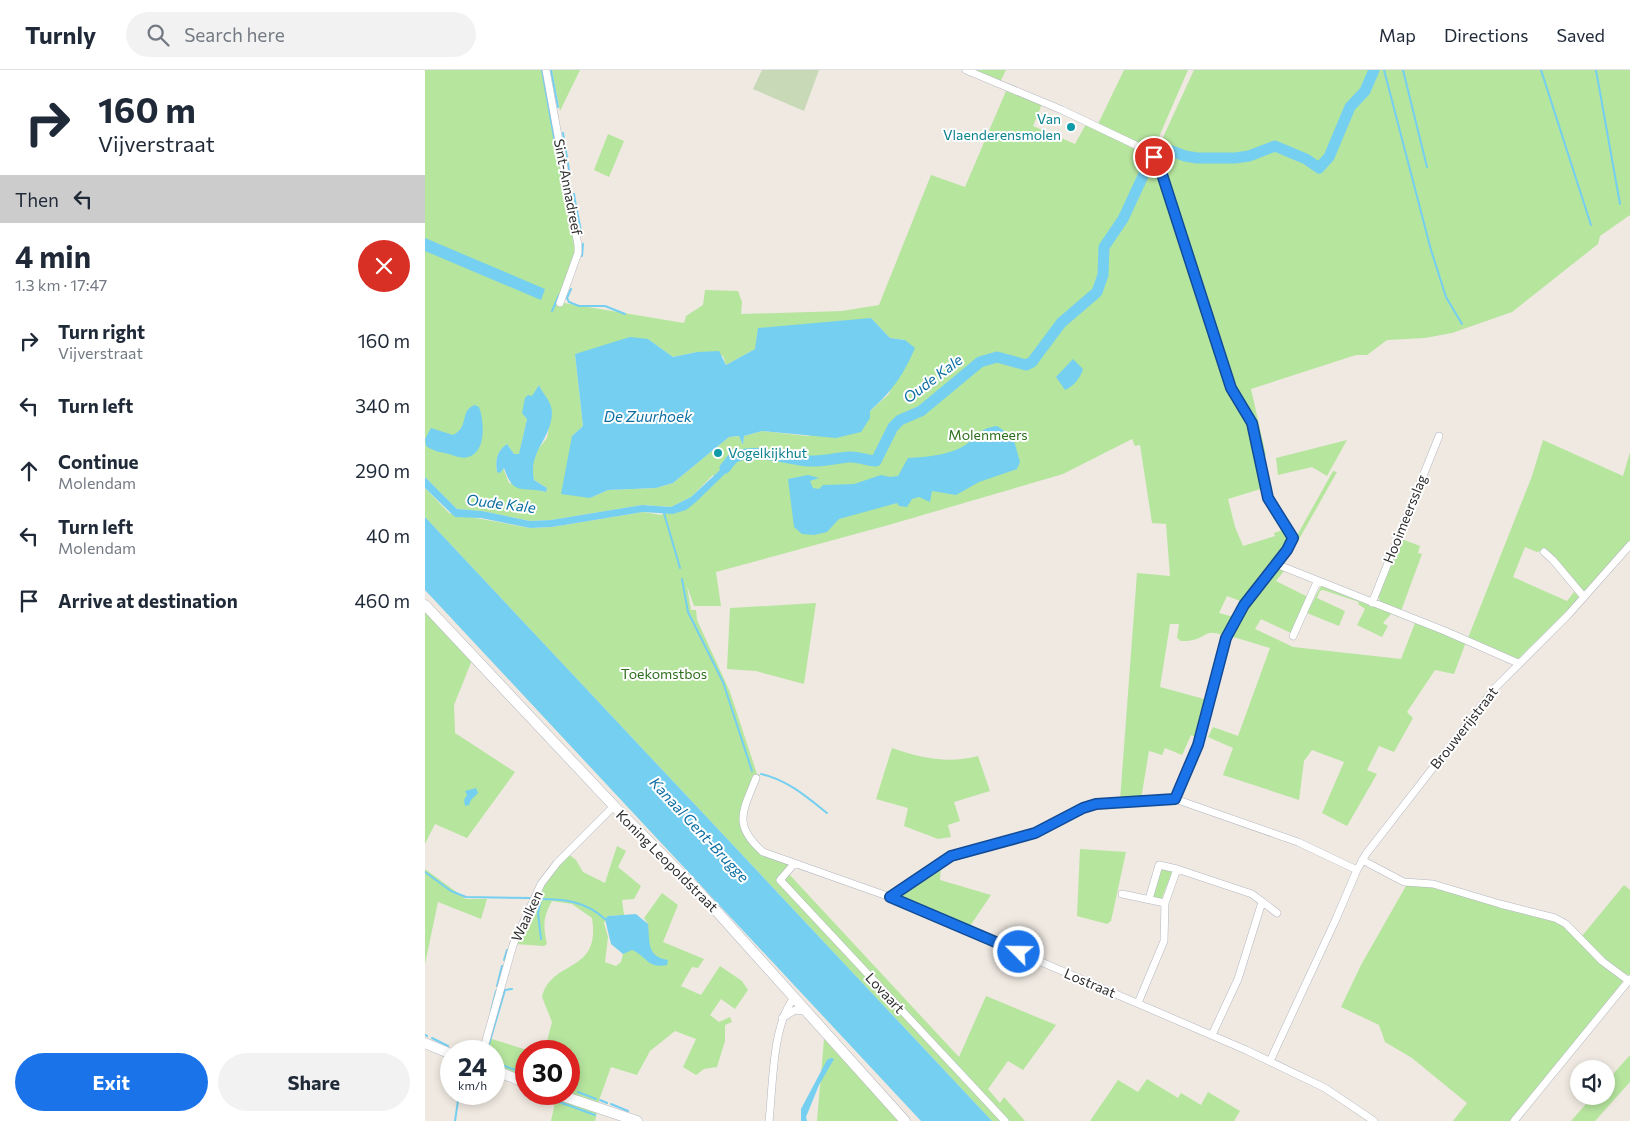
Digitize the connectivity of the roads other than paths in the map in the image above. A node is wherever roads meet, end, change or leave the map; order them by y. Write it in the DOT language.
graph roads {
  1 [pos="546,70"];
  2 [pos="966,70"];
  3 [pos="560,303"];
  4 [pos="1439,436"];
  5 [pos="1630,545"];
  6 [pos="1544,552"];
  7 [pos="1275,564"];
  8 [pos="1317,582"];
  9 [pos="1584,598"];
  10 [pos="1372,603"];
  11 [pos="425,606"];
  12 [pos="1293,636"];
  13 [pos="1518,662"];
  14 [pos="756,778"];
  15 [pos="1175,799"];
  16 [pos="614,806"];
  17 [pos="1362,860"];
  18 [pos="794,864"];
  19 [pos="1177,869"];
  20 [pos="1357,870"];
  21 [pos="1121,894"];
  22 [pos="890,897"];
  23 [pos="1149,899"];
  24 [pos="1262,902"];
  25 [pos="1165,903"];
  26 [pos="1277,914"];
  27 [pos="1629,980"];
  28 [pos="794,998"];
  29 [pos="1138,1003"];
  30 [pos="805,1010"];
  31 [pos="782,1019"];
  32 [pos="1212,1036"];
  33 [pos="486,1040"];
  34 [pos="425,1042"];
  35 [pos="440,1049"];
  36 [pos="1270,1061"];
  37 [pos="580,1102"];
  38 [pos="637,1121"];
  39 [pos="769,1121"];
  40 [pos="905,1121"];
  41 [pos="1005,1121"];
  42 [pos="1374,1121"];
  43 [pos="1514,1121"];
  1 -- 3 [label="street, Sint-Annadreef"];
  2 -- 7 [label="street"];
  4 -- 10 [label="street, Hooimeersslag"];
  5 -- 9 [label="street, Brouwerijstraat"];
  6 -- 9 [label="street"];
  7 -- 8 [label="street"];
  7 -- 15 [label="street"];
  8 -- 10 [label="street"];
  8 -- 12 [label="street"];
  9 -- 13 [label="street, Brouwerijstraat"];
  10 -- 13 [label="street"];
  11 -- 16 [label="street, Koning Leopoldstraat"];
  13 -- 17 [label="street, Brouwerijstraat"];
  14 -- 18 [label="street, Lostraat"];
  15 -- 20 [label="street"];
  15 -- 22 [label="street"];
  16 -- 28 [label="street, Koning Leopoldstraat"];
  16 -- 33 [label="street, Waalken"];
  17 -- 20 [label="street, Brouwerijstraat"];
  17 -- 27 [label="street"];
  18 -- 22 [label="street, Lostraat"];
  18 -- 41 [label="street, Lovaart"];
  19 -- 23 [label="street"];
  19 -- 24 [label="street"];
  19 -- 25 [label="street"];
  20 -- 36 [label="street, Brouwerijstraat"];
  21 -- 23 [label="street"];
  22 -- 29 [label="street, Lostraat"];
  23 -- 25 [label="street"];
  24 -- 26 [label="street"];
  24 -- 32 [label="street"];
  25 -- 29 [label="street"];
  27 -- 43 [label="street"];
  28 -- 30 [label="street, Koning Leopoldstraat"];
  28 -- 31 [label="street"];
  29 -- 32 [label="street, Lostraat"];
  30 -- 31 [label="street"];
  30 -- 40 [label="street, Koning Leopoldstraat"];
  31 -- 39 [label="street"];
  32 -- 36 [label="street, Lostraat"];
  34 -- 35 [label="street"];
  36 -- 42 [label="street, Lostraat"];
  37 -- 38 [label="street"];
}
